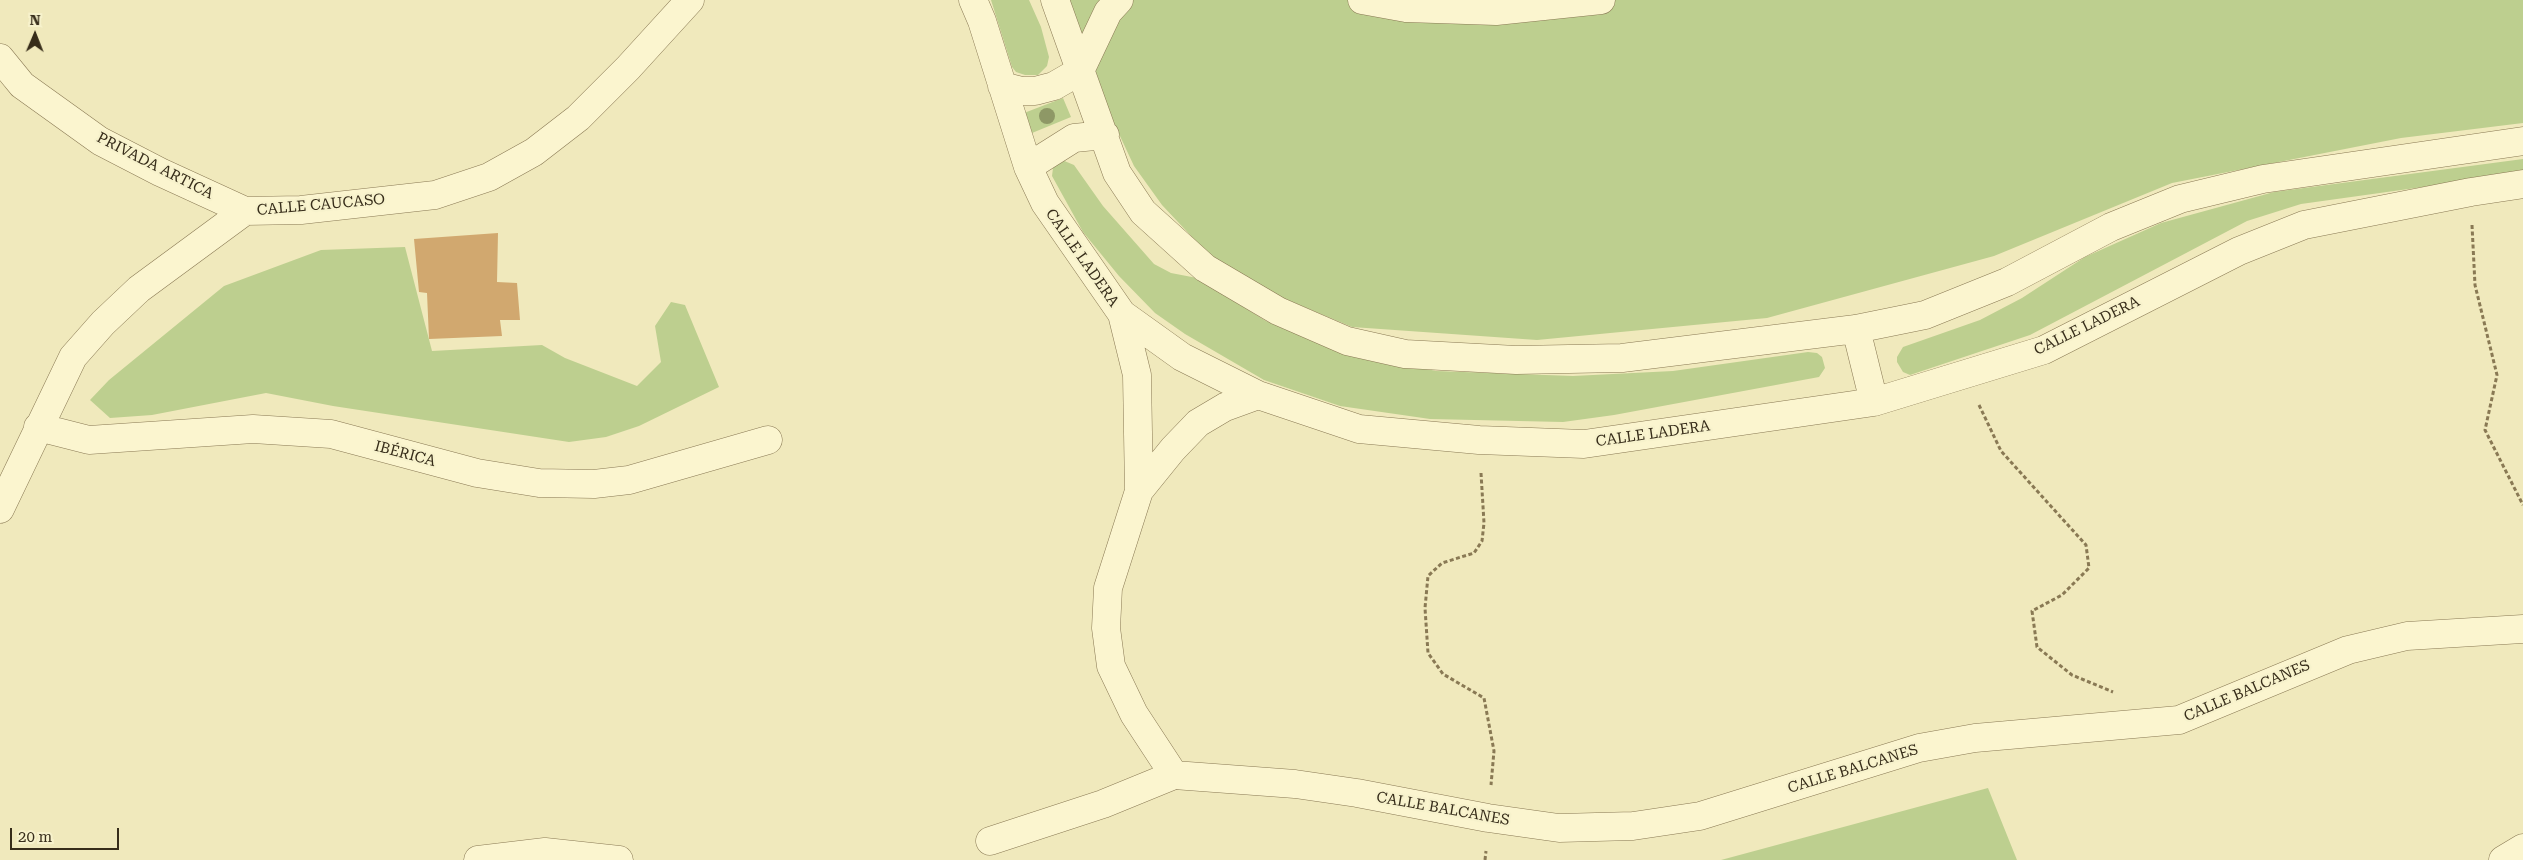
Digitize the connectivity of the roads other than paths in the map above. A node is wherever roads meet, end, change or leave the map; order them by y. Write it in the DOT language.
graph roads {
  1 [pos="690,0"];
  2 [pos="973,0"];
  3 [pos="1055,0"];
  4 [pos="1119,0"];
  5 [pos="1362,0"];
  6 [pos="1601,0"];
  7 [pos="0,58"];
  8 [pos="1080,71"];
  9 [pos="1002,86"];
  10 [pos="1105,135"];
  11 [pos="2523,141"];
  12 [pos="1028,167"];
  13 [pos="2523,184"];
  14 [pos="245,211"];
  15 [pos="1122,314"];
  16 [pos="1856,329"];
  17 [pos="1258,395"];
  18 [pos="1874,402"];
  19 [pos="38,427"];
  20 [pos="768,440"];
  21 [pos="1139,491"];
  22 [pos="0,509"];
  23 [pos="2523,629"];
  24 [pos="1174,775"];
  25 [pos="990,841"];
  26 [pos="478,860"];
  27 [pos="619,860"];
  1 -- 14 [label="street, CALLE CAUCASO"];
  2 -- 9 [label="street, CALLE LADERA"];
  3 -- 8 [label="street"];
  4 -- 8 [label="street"];
  5 -- 6 [label="street"];
  7 -- 14 [label="street, PRIVADA ARTICA"];
  8 -- 9 [label="street"];
  8 -- 10 [label="street"];
  9 -- 12 [label="street, CALLE LADERA"];
  10 -- 12 [label="street"];
  10 -- 16 [label="street"];
  11 -- 16 [label="street"];
  12 -- 15 [label="street, CALLE LADERA"];
  13 -- 18 [label="street, CALLE LADERA"];
  14 -- 19 [label="street, CALLE CAUCASO"];
  15 -- 17 [label="street, CALLE LADERA"];
  15 -- 21 [label="street"];
  16 -- 18 [label="street"];
  17 -- 18 [label="street, CALLE LADERA"];
  17 -- 21 [label="street"];
  19 -- 20 [label="street, IBÉRICA"];
  19 -- 22 [label="street, CALLE CAUCASO"];
  21 -- 24 [label="street"];
  23 -- 24 [label="street, CALLE BALCANES"];
  24 -- 25 [label="street"];
  26 -- 27 [label="street"];
}
